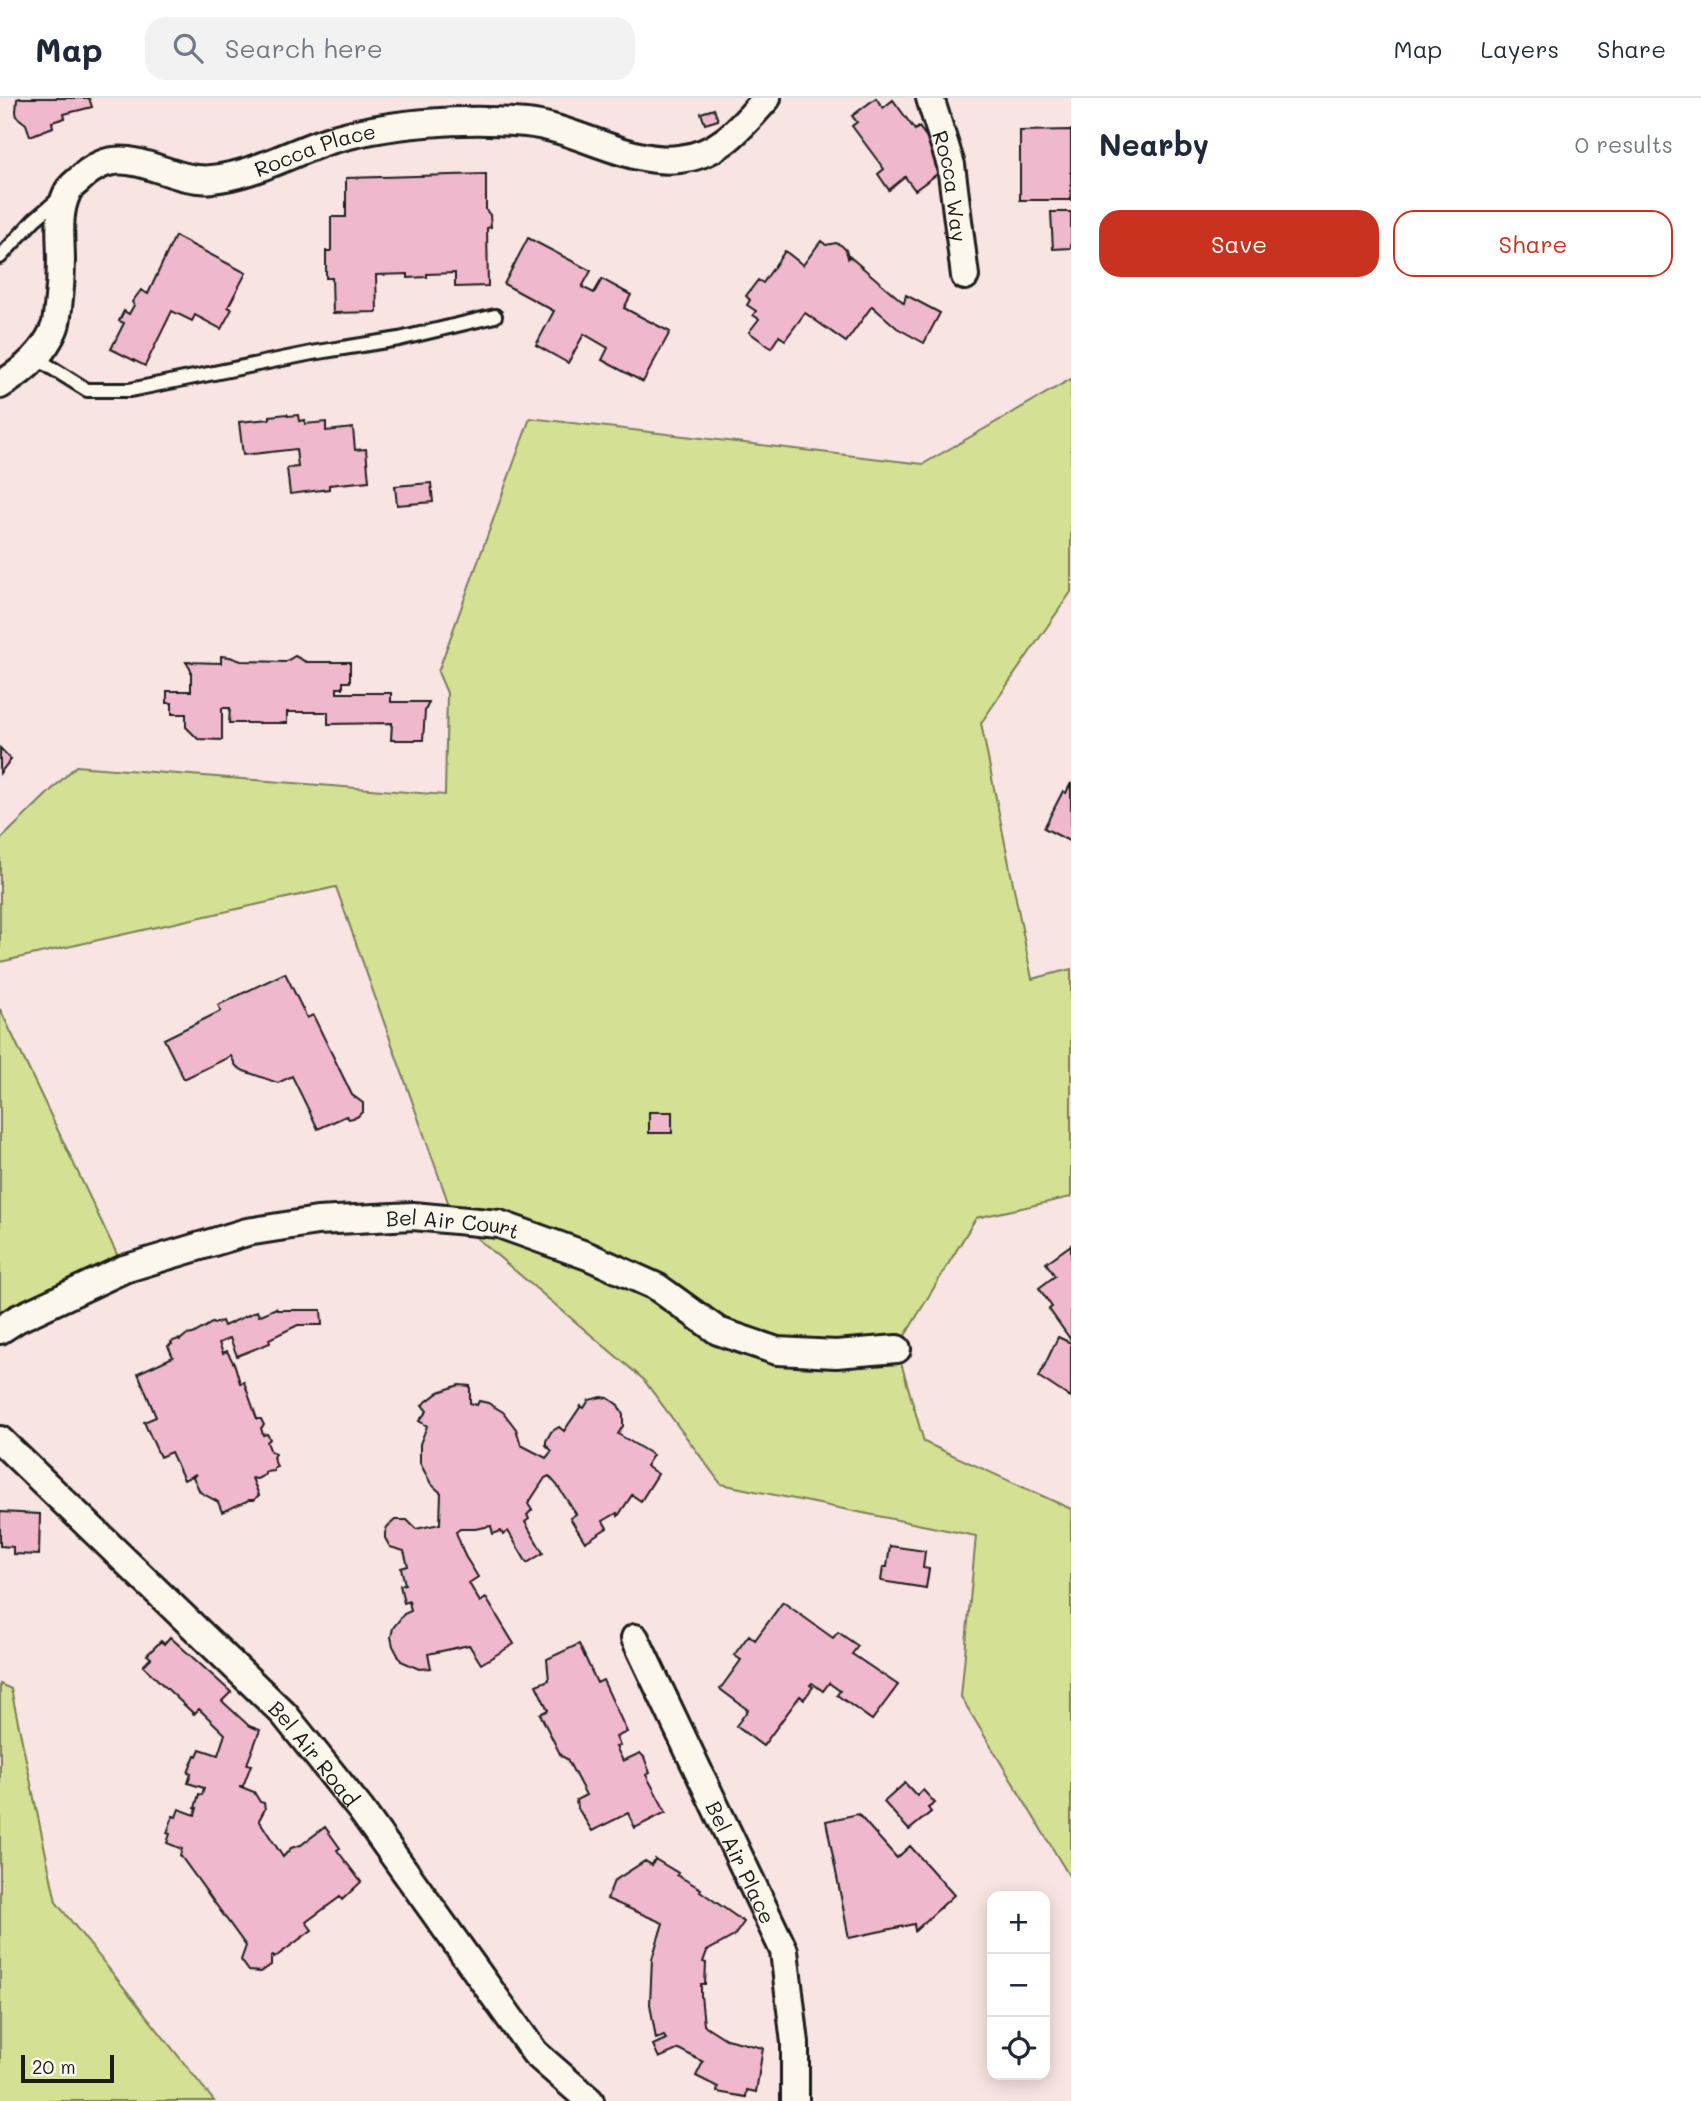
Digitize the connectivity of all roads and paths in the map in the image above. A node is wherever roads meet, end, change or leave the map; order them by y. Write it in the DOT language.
graph roads {
  1 [pos="767,98"];
  2 [pos="930,98"];
  3 [pos="67,191"];
  4 [pos="0,257"];
  5 [pos="965,276"];
  6 [pos="495,316"];
  7 [pos="36,358"];
  8 [pos="0,385"];
  9 [pos="0,1330"];
  10 [pos="897,1349"];
  11 [pos="0,1440"];
  12 [pos="635,1638"];
  13 [pos="590,2101"];
  14 [pos="795,2101"];
  1 -- 3 [label="street, Rocca Place"];
  2 -- 5 [label="street, Rocca Way"];
  3 -- 4 [label="lane"];
  3 -- 7 [label="street"];
  6 -- 7 [label="lane"];
  7 -- 8 [label="street"];
  9 -- 10 [label="street, Bel Air Court"];
  11 -- 13 [label="street, Bel Air Road"];
  12 -- 14 [label="street, Bel Air Place"];
}
